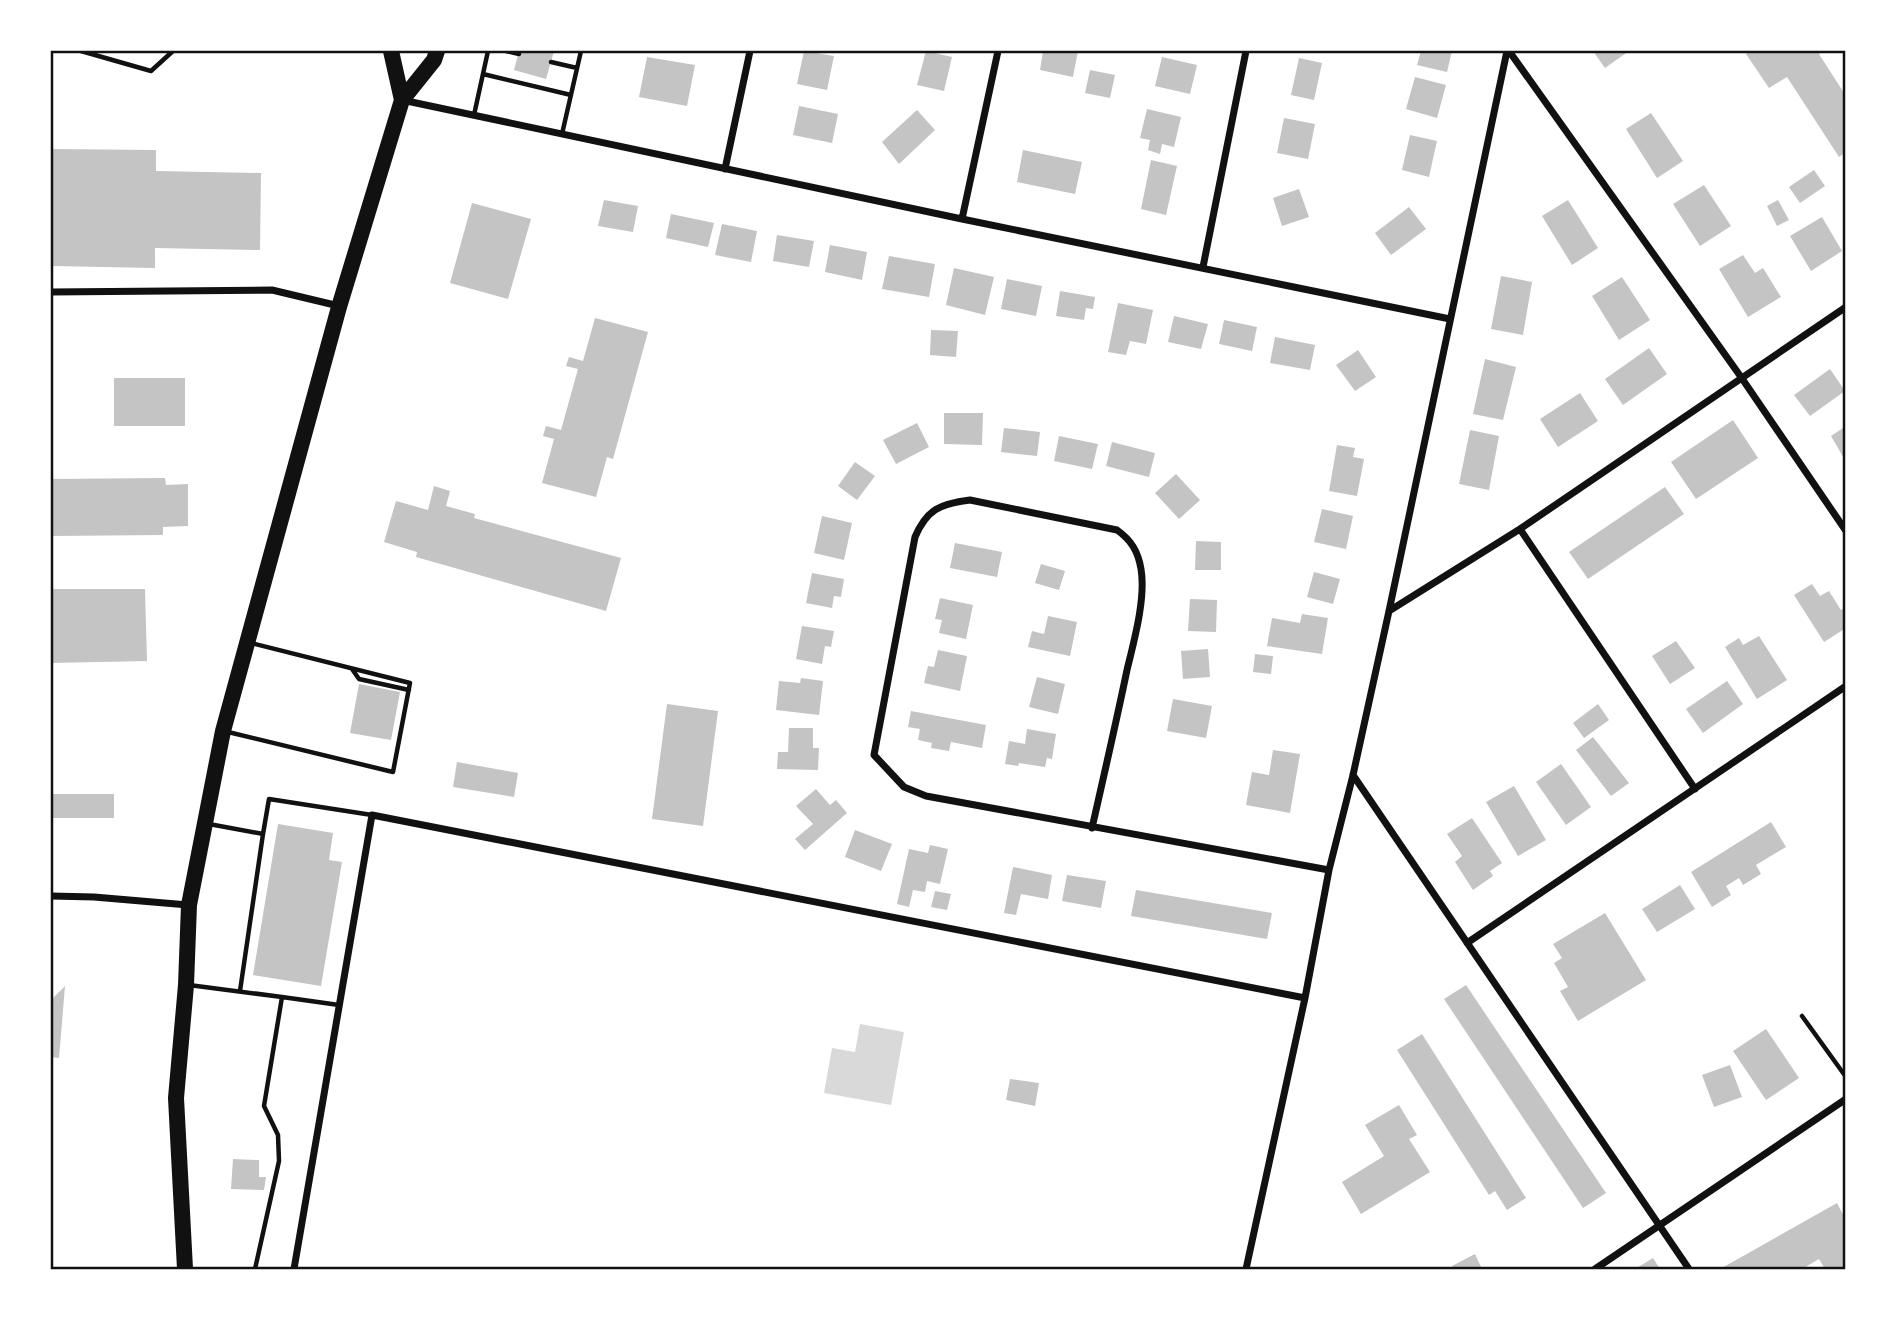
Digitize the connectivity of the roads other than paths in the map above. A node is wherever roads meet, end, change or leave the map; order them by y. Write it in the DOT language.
graph roads {
  1 [pos="81,51"];
  2 [pos="173,51"];
  3 [pos="391,51"];
  4 [pos="437,51"];
  5 [pos="488,51"];
  6 [pos="506,51"];
  7 [pos="582,51"];
  8 [pos="750,51"];
  9 [pos="998,51"];
  10 [pos="1246,51"];
  11 [pos="1508,51"];
  12 [pos="519,54"];
  13 [pos="551,62"];
  14 [pos="577,68"];
  15 [pos="483,74"];
  16 [pos="571,95"];
  17 [pos="402,100"];
  18 [pos="473,115"];
  19 [pos="562,134"];
  20 [pos="725,169"];
  21 [pos="962,219"];
  22 [pos="1203,267"];
  23 [pos="51,292"];
  24 [pos="339,307"];
  25 [pos="1846,307"];
  26 [pos="1450,318"];
  27 [pos="1741,377"];
  28 [pos="1520,529"];
  29 [pos="1846,531"];
  30 [pos="1389,611"];
  31 [pos="246,642"];
  32 [pos="351,668"];
  33 [pos="1846,686"];
  34 [pos="409,690"];
  35 [pos="223,731"];
  36 [pos="1353,775"];
  37 [pos="1695,789"];
  38 [pos="372,815"];
  39 [pos="205,823"];
  40 [pos="1092,828"];
  41 [pos="263,834"];
  42 [pos="1329,870"];
  43 [pos="51,896"];
  44 [pos="189,905"];
  45 [pos="1467,943"];
  46 [pos="186,985"];
  47 [pos="240,991"];
  48 [pos="282,997"];
  49 [pos="1305,998"];
  50 [pos="339,1005"];
  51 [pos="1802,1016"];
  52 [pos="1846,1077"];
  53 [pos="1846,1099"];
  54 [pos="1659,1225"];
  55 [pos="185,1269"];
  56 [pos="255,1269"];
  57 [pos="294,1269"];
  58 [pos="1246,1269"];
  59 [pos="1595,1269"];
  60 [pos="1689,1269"];
  1 -- 2 [label="lane"];
  3 -- 17 [label="main road"];
  4 -- 17 [label="main road"];
  5 -- 15 [label="lane"];
  6 -- 12 [label="lane"];
  7 -- 14 [label="lane"];
  8 -- 20 [label="street"];
  9 -- 21 [label="street"];
  10 -- 22 [label="street"];
  11 -- 26 [label="street"];
  11 -- 27 [label="street"];
  13 -- 14 [label="lane"];
  14 -- 16 [label="lane"];
  15 -- 16 [label="lane"];
  15 -- 18 [label="lane"];
  16 -- 19 [label="lane"];
  17 -- 18 [label="street"];
  17 -- 24 [label="main road"];
  18 -- 19 [label="street"];
  19 -- 20 [label="street"];
  20 -- 21 [label="street"];
  21 -- 22 [label="street"];
  22 -- 26 [label="street"];
  23 -- 24 [label="street"];
  24 -- 31 [label="main road"];
  25 -- 27 [label="street"];
  26 -- 30 [label="street"];
  27 -- 28 [label="street"];
  27 -- 29 [label="street"];
  28 -- 30 [label="street"];
  28 -- 37 [label="street"];
  30 -- 36 [label="street"];
  31 -- 32 [label="lane"];
  31 -- 35 [label="main road"];
  32 -- 34 [label="lane"];
  32 -- 34 [label="lane"];
  33 -- 37 [label="street"];
  34 -- 35 [label="lane"];
  35 -- 39 [label="main road"];
  36 -- 42 [label="street"];
  36 -- 45 [label="street"];
  37 -- 45 [label="street"];
  38 -- 41 [label="lane"];
  38 -- 49 [label="street"];
  38 -- 50 [label="street"];
  39 -- 41 [label="lane"];
  39 -- 44 [label="main road"];
  40 -- 40 [label="street"];
  40 -- 42 [label="street"];
  41 -- 47 [label="lane"];
  42 -- 49 [label="street"];
  43 -- 44 [label="street"];
  44 -- 46 [label="main road"];
  45 -- 54 [label="street"];
  46 -- 47 [label="lane"];
  46 -- 55 [label="main road"];
  47 -- 48 [label="lane"];
  48 -- 50 [label="lane"];
  48 -- 56 [label="lane"];
  49 -- 58 [label="street"];
  50 -- 57 [label="street"];
  51 -- 52 [label="lane"];
  53 -- 54 [label="street"];
  54 -- 59 [label="street"];
  54 -- 60 [label="street"];
}
